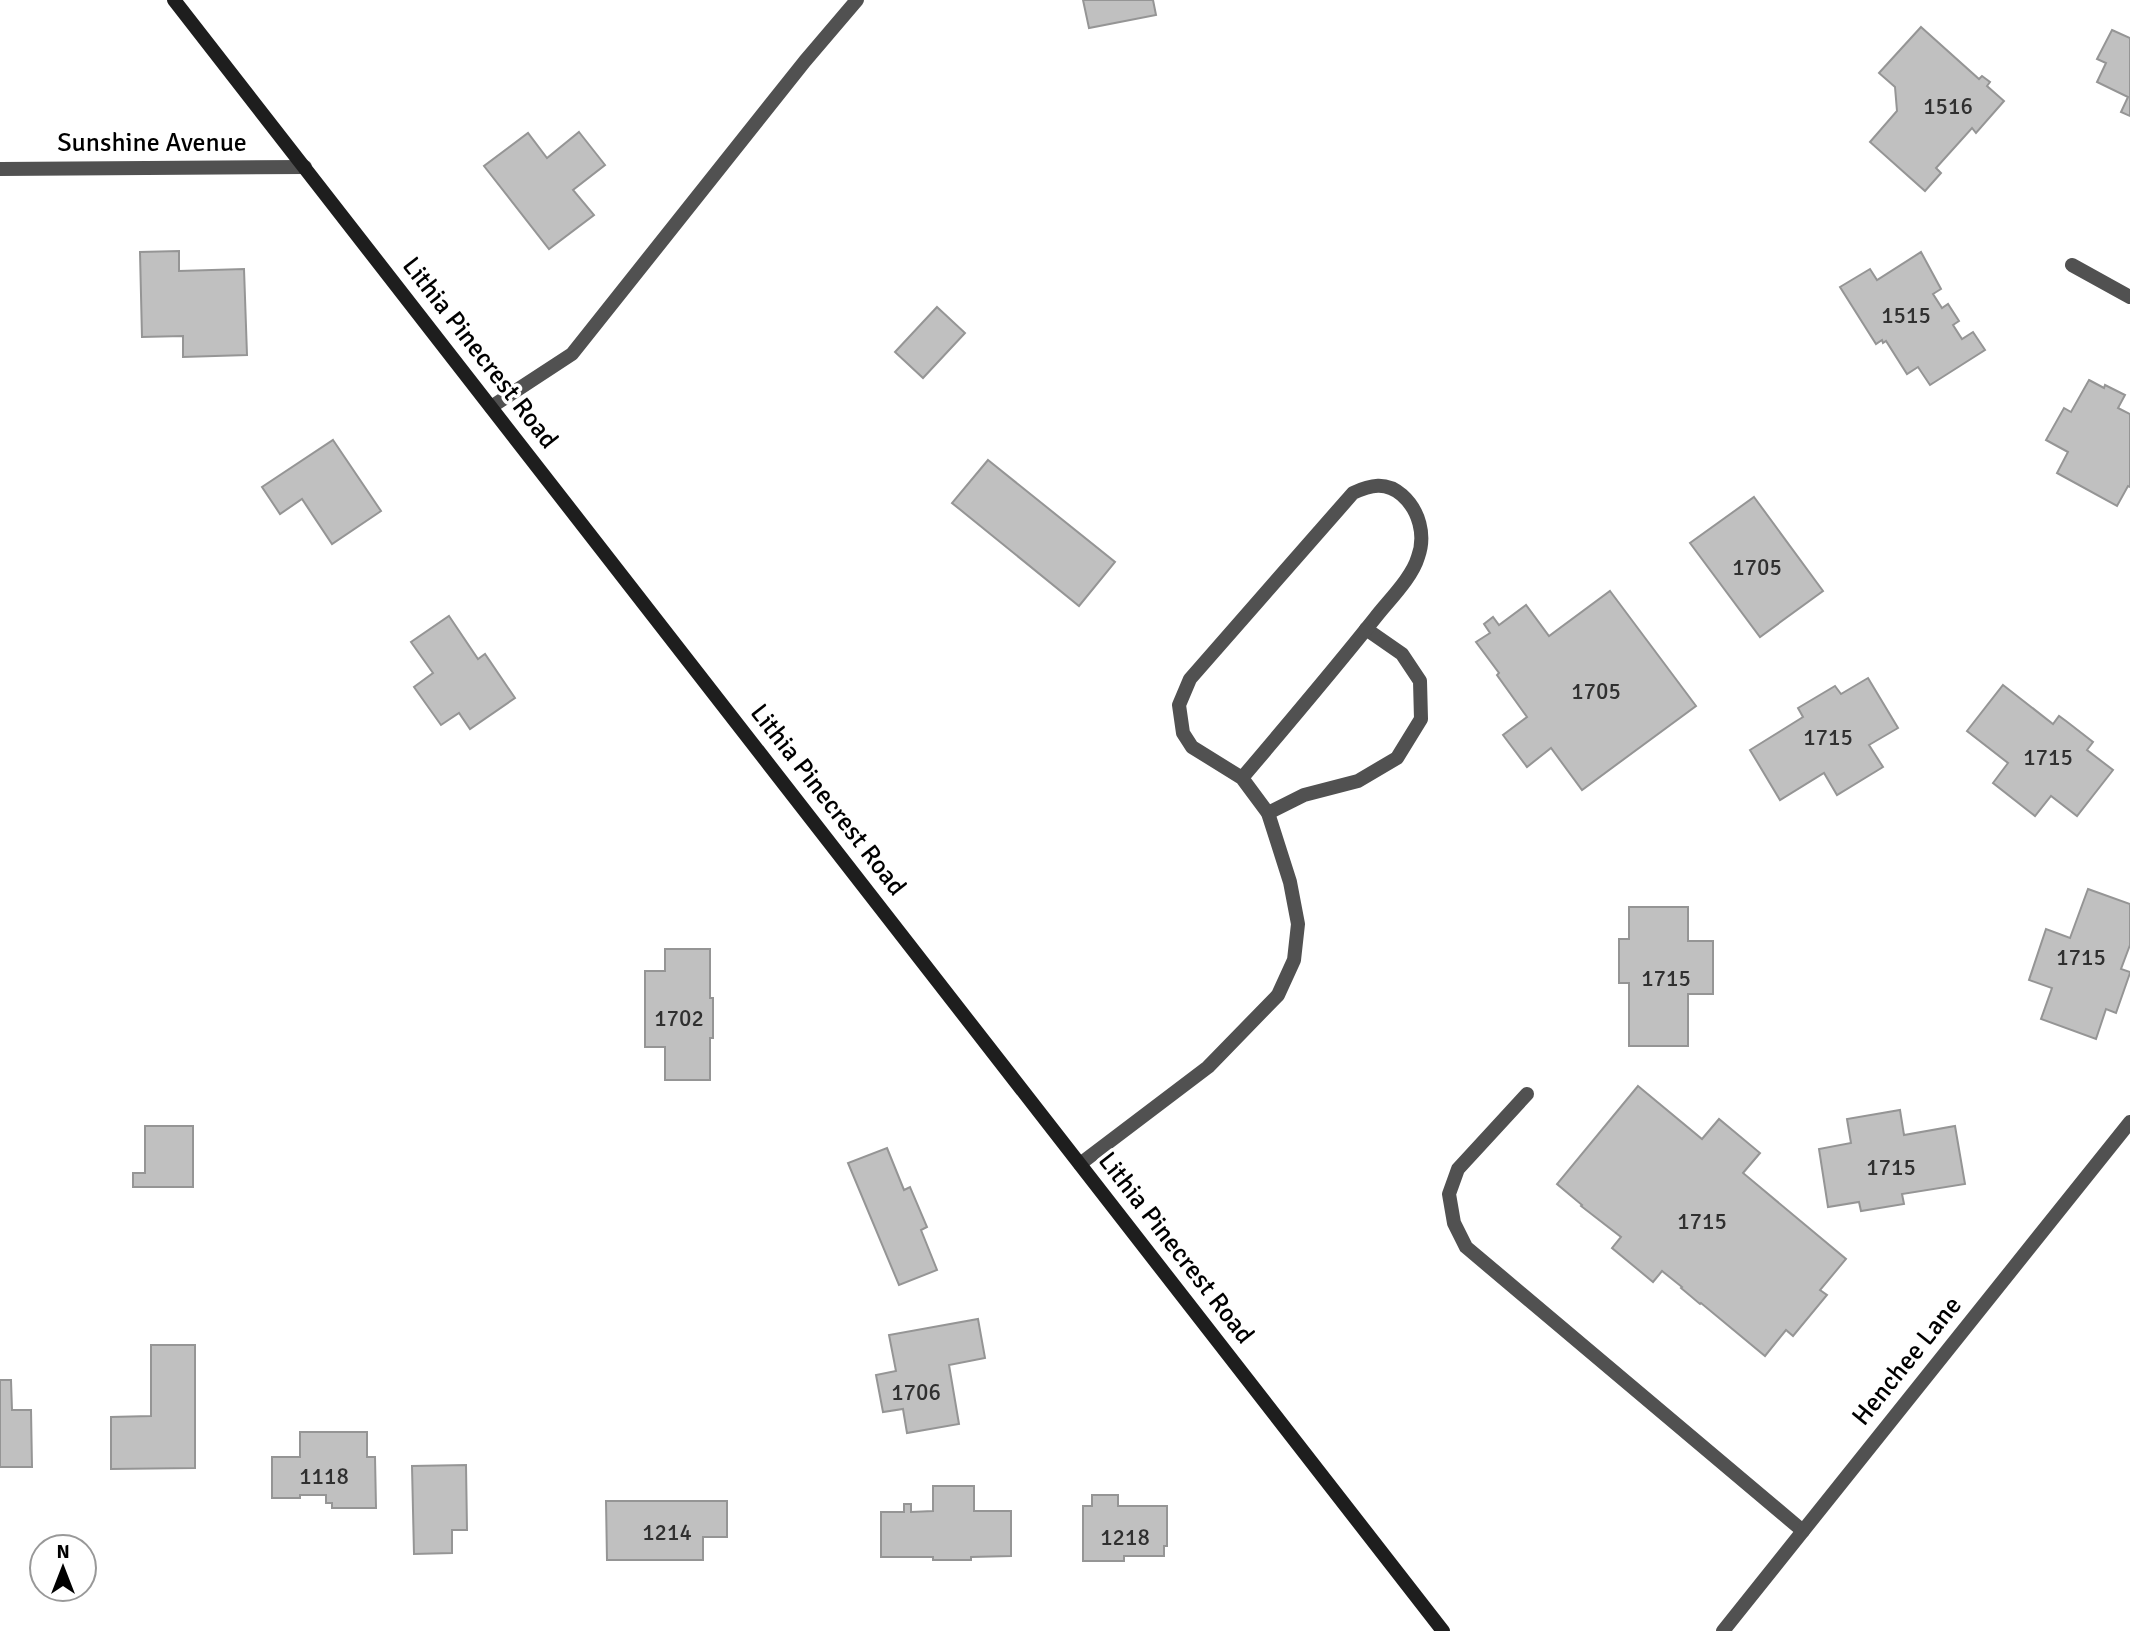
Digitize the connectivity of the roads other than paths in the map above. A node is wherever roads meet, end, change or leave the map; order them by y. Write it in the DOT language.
graph roads {
  1 [pos="174,0"];
  2 [pos="857,0"];
  3 [pos="305,167"];
  4 [pos="0,169"];
  5 [pos="2072,265"];
  6 [pos="2130,297"];
  7 [pos="491,407"];
  8 [pos="1366,629"];
  9 [pos="1242,778"];
  10 [pos="1268,813"];
  11 [pos="1528,1094"];
  12 [pos="2130,1122"];
  13 [pos="1080,1164"];
  14 [pos="1803,1531"];
  15 [pos="1443,1631"];
  16 [pos="1723,1631"];
  1 -- 3 [label="main road, Lithia Pinecrest Road"];
  2 -- 7 [label="street"];
  3 -- 4 [label="street, Sunshine Avenue"];
  3 -- 7 [label="main road, Lithia Pinecrest Road"];
  5 -- 6 [label="street"];
  7 -- 13 [label="main road, Lithia Pinecrest Road"];
  8 -- 9 [label="street"];
  8 -- 9 [label="street"];
  8 -- 10 [label="street"];
  9 -- 10 [label="street"];
  10 -- 13 [label="street"];
  11 -- 14 [label="street"];
  12 -- 14 [label="street, Henchee Lane"];
  13 -- 15 [label="main road, Lithia Pinecrest Road"];
  14 -- 16 [label="street, Henchee Lane"];
}
